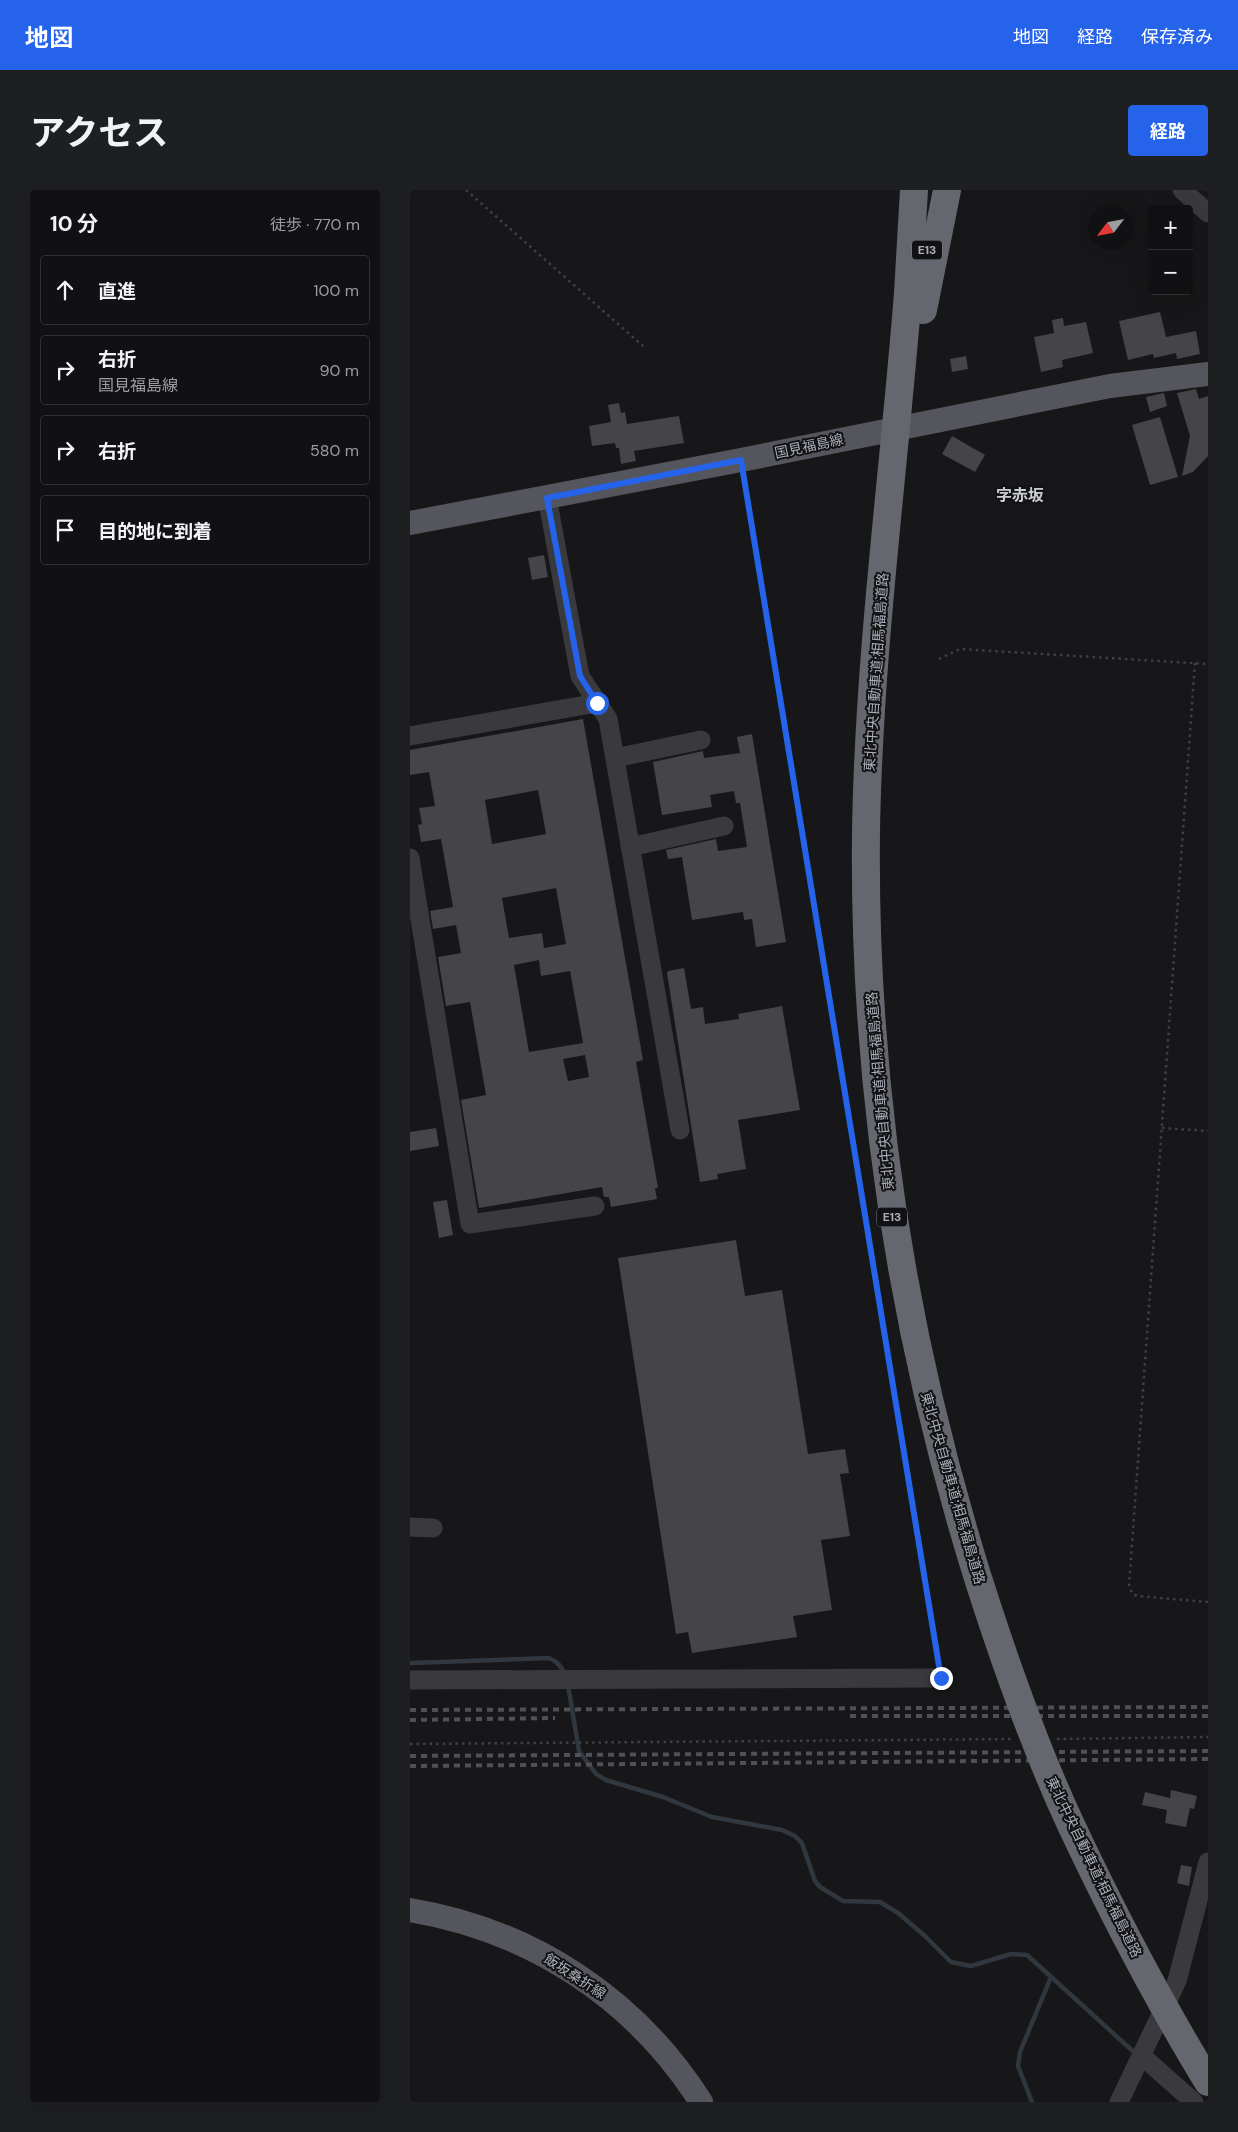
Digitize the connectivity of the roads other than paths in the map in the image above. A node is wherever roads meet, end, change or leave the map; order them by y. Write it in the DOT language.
graph roads {
  1 [pos="909,190"];
  2 [pos="914,190"];
  3 [pos="930,190"];
  4 [pos="947,190"];
  5 [pos="1182,190"];
  6 [pos="1208,213"];
  7 [pos="916,302"];
  8 [pos="1208,374"];
  9 [pos="547,498"];
  10 [pos="410,523"];
  11 [pos="597,703"];
  12 [pos="410,736"];
  13 [pos="701,740"];
  14 [pos="615,758"];
  15 [pos="724,826"];
  16 [pos="630,846"];
  17 [pos="410,858"];
  18 [pos="680,1130"];
  19 [pos="595,1206"];
  20 [pos="410,1528"];
  21 [pos="433,1528"];
  22 [pos="941,1678"];
  23 [pos="410,1680"];
  24 [pos="1208,1862"];
  25 [pos="410,1910"];
  26 [pos="1142,2056"];
  27 [pos="1208,2058"];
  28 [pos="1208,2082"];
  29 [pos="701,2102"];
  30 [pos="1119,2102"];
  31 [pos="1194,2102"];
  1 -- 7 [label="highway"];
  2 -- 7 [label="highway, 東北中央自動車道;相馬福島道路 / E13"];
  3 -- 7 [label="highway, 東北中央自動車道;相馬福島道路 / E13"];
  4 -- 7 [label="highway"];
  5 -- 6 [label="street"];
  7 -- 27 [label="highway, 東北中央自動車道;相馬福島道路 / E13"];
  7 -- 28 [label="highway, 東北中央自動車道;相馬福島道路 / E13, bridge"];
  8 -- 9 [label="main road, 国見福島線"];
  9 -- 10 [label="main road, 国見福島線"];
  9 -- 11 [label="street"];
  11 -- 12 [label="street"];
  11 -- 14 [label="street"];
  13 -- 14 [label="street"];
  14 -- 16 [label="street"];
  15 -- 16 [label="street"];
  16 -- 18 [label="street"];
  17 -- 19 [label="street"];
  20 -- 21 [label="street"];
  22 -- 23 [label="street"];
  24 -- 26 [label="street"];
  25 -- 29 [label="main road, 飯坂桑折線"];
  26 -- 30 [label="street"];
  26 -- 31 [label="street"];
}
